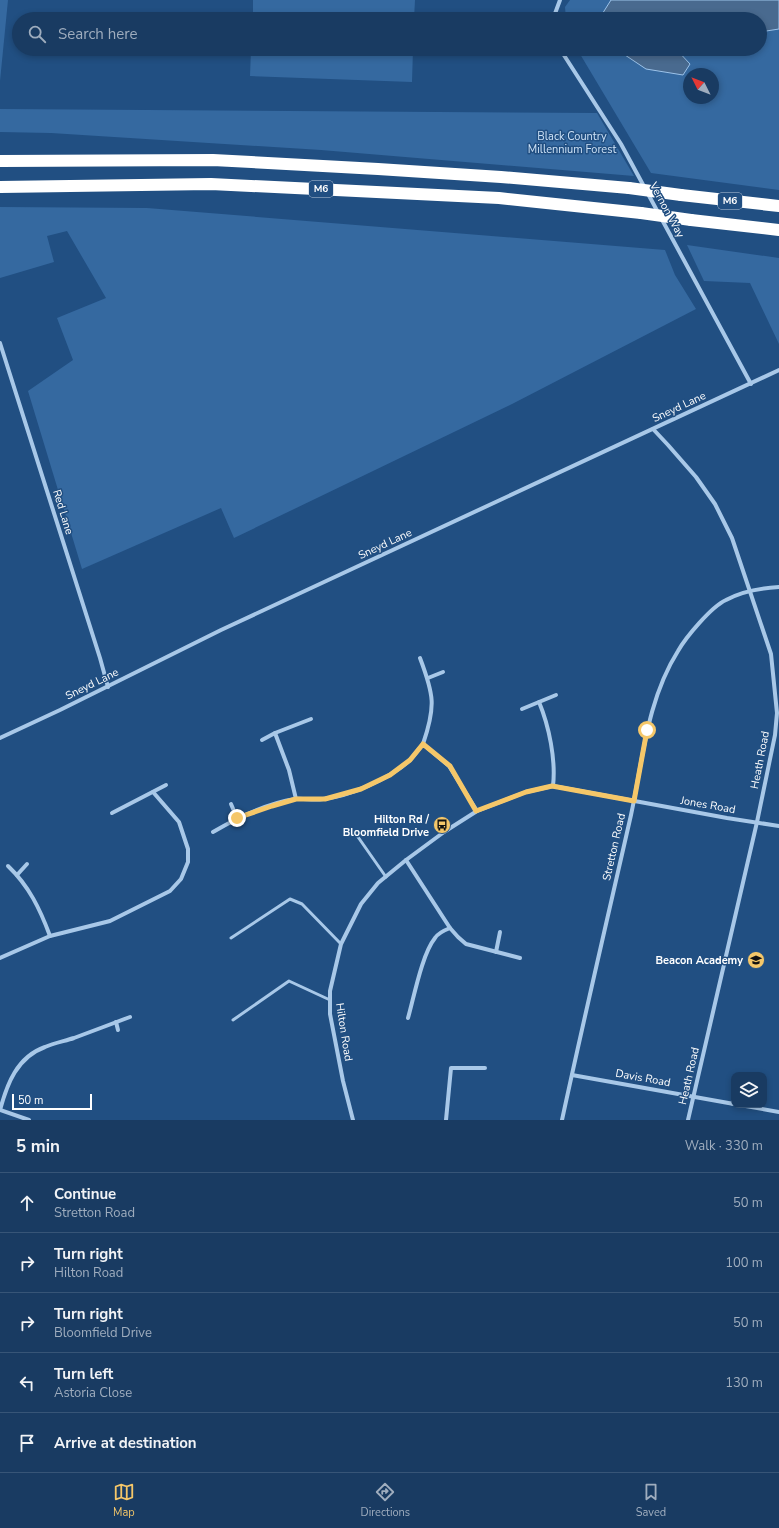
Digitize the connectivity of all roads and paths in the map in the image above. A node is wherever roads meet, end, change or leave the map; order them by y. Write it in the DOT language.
graph roads {
  1 [pos="560,0"];
  2 [pos="556,12"];
  3 [pos="564,56"];
  4 [pos="0,161"];
  5 [pos="0,187"];
  6 [pos="779,206"];
  7 [pos="779,230"];
  8 [pos="0,343"];
  9 [pos="779,370"];
  10 [pos="751,384"];
  11 [pos="653,429"];
  12 [pos="779,586"];
  13 [pos="749,591"];
  14 [pos="420,658"];
  15 [pos="443,672"];
  16 [pos="428,678"];
  17 [pos="108,686"];
  18 [pos="556,695"];
  19 [pos="539,702"];
  20 [pos="522,709"];
  21 [pos="311,718"];
  22 [pos="275,733"];
  23 [pos="0,738"];
  24 [pos="262,740"];
  25 [pos="423,744"];
  26 [pos="166,785"];
  27 [pos="552,786"];
  28 [pos="153,792"];
  29 [pos="296,799"];
  30 [pos="634,801"];
  31 [pos="231,804"];
  32 [pos="476,811"];
  33 [pos="112,813"];
  34 [pos="237,818"];
  35 [pos="757,822"];
  36 [pos="779,826"];
  37 [pos="213,832"];
  38 [pos="358,837"];
  39 [pos="406,860"];
  40 [pos="27,864"];
  41 [pos="8,866"];
  42 [pos="17,875"];
  43 [pos="386,877"];
  44 [pos="450,928"];
  45 [pos="500,932"];
  46 [pos="50,936"];
  47 [pos="231,938"];
  48 [pos="341,944"];
  49 [pos="496,952"];
  50 [pos="0,958"];
  51 [pos="520,958"];
  52 [pos="330,1000"];
  53 [pos="130,1018"];
  54 [pos="408,1018"];
  55 [pos="233,1020"];
  56 [pos="116,1022"];
  57 [pos="118,1030"];
  58 [pos="485,1068"];
  59 [pos="572,1074"];
  60 [pos="693,1097"];
  61 [pos="731,1104"];
  62 [pos="757,1108"];
  63 [pos="0,1110"];
  64 [pos="779,1112"];
  65 [pos="29,1120"];
  66 [pos="353,1120"];
  67 [pos="446,1120"];
  68 [pos="562,1120"];
  69 [pos="688,1120"];
  1 -- 2 [label="street"];
  3 -- 10 [label="street, Vernon Way"];
  4 -- 6 [label="highway, M6, bridge"];
  5 -- 7 [label="highway, M6, bridge"];
  8 -- 17 [label="street, Red Lane"];
  9 -- 10 [label="street, Sneyd Lane"];
  10 -- 11 [label="street, Sneyd Lane"];
  11 -- 13 [label="street, Heath Road"];
  11 -- 17 [label="street, Sneyd Lane"];
  12 -- 13 [label="street, Stretton Road"];
  13 -- 30 [label="street, Stretton Road"];
  13 -- 35 [label="street, Heath Road"];
  14 -- 16 [label="street"];
  15 -- 16 [label="street"];
  16 -- 25 [label="street"];
  17 -- 23 [label="street, Sneyd Lane"];
  18 -- 19 [label="street"];
  19 -- 20 [label="street"];
  19 -- 27 [label="street"];
  21 -- 22 [label="street"];
  22 -- 24 [label="street"];
  22 -- 29 [label="street"];
  25 -- 29 [label="street"];
  25 -- 32 [label="street"];
  26 -- 28 [label="street"];
  27 -- 30 [label="street, Hilton Road"];
  27 -- 32 [label="street, Hilton Road"];
  28 -- 33 [label="street"];
  28 -- 46 [label="street"];
  29 -- 34 [label="street"];
  30 -- 35 [label="street, Jones Road"];
  30 -- 59 [label="street, Stretton Road"];
  31 -- 34 [label="street"];
  32 -- 39 [label="street, Hilton Road"];
  34 -- 37 [label="street"];
  35 -- 36 [label="street, Jones Road"];
  35 -- 60 [label="street, Heath Road"];
  38 -- 43 [label="lane"];
  39 -- 43 [label="street, Hilton Road"];
  39 -- 44 [label="street"];
  40 -- 42 [label="street"];
  41 -- 42 [label="street"];
  42 -- 46 [label="street"];
  43 -- 48 [label="street, Hilton Road"];
  44 -- 49 [label="street"];
  44 -- 54 [label="street"];
  45 -- 49 [label="street"];
  46 -- 50 [label="street"];
  47 -- 48 [label="lane"];
  48 -- 52 [label="street, Hilton Road"];
  49 -- 51 [label="street"];
  52 -- 55 [label="lane"];
  52 -- 66 [label="street, Hilton Road"];
  53 -- 56 [label="street"];
  56 -- 57 [label="street"];
  56 -- 63 [label="street"];
  58 -- 67 [label="street"];
  59 -- 60 [label="street, Davis Road"];
  59 -- 68 [label="street, Stretton Road"];
  60 -- 61 [label="street, Davis Road"];
  60 -- 69 [label="street, Heath Road"];
  62 -- 64 [label="street"];
  63 -- 65 [label="street"];
}
